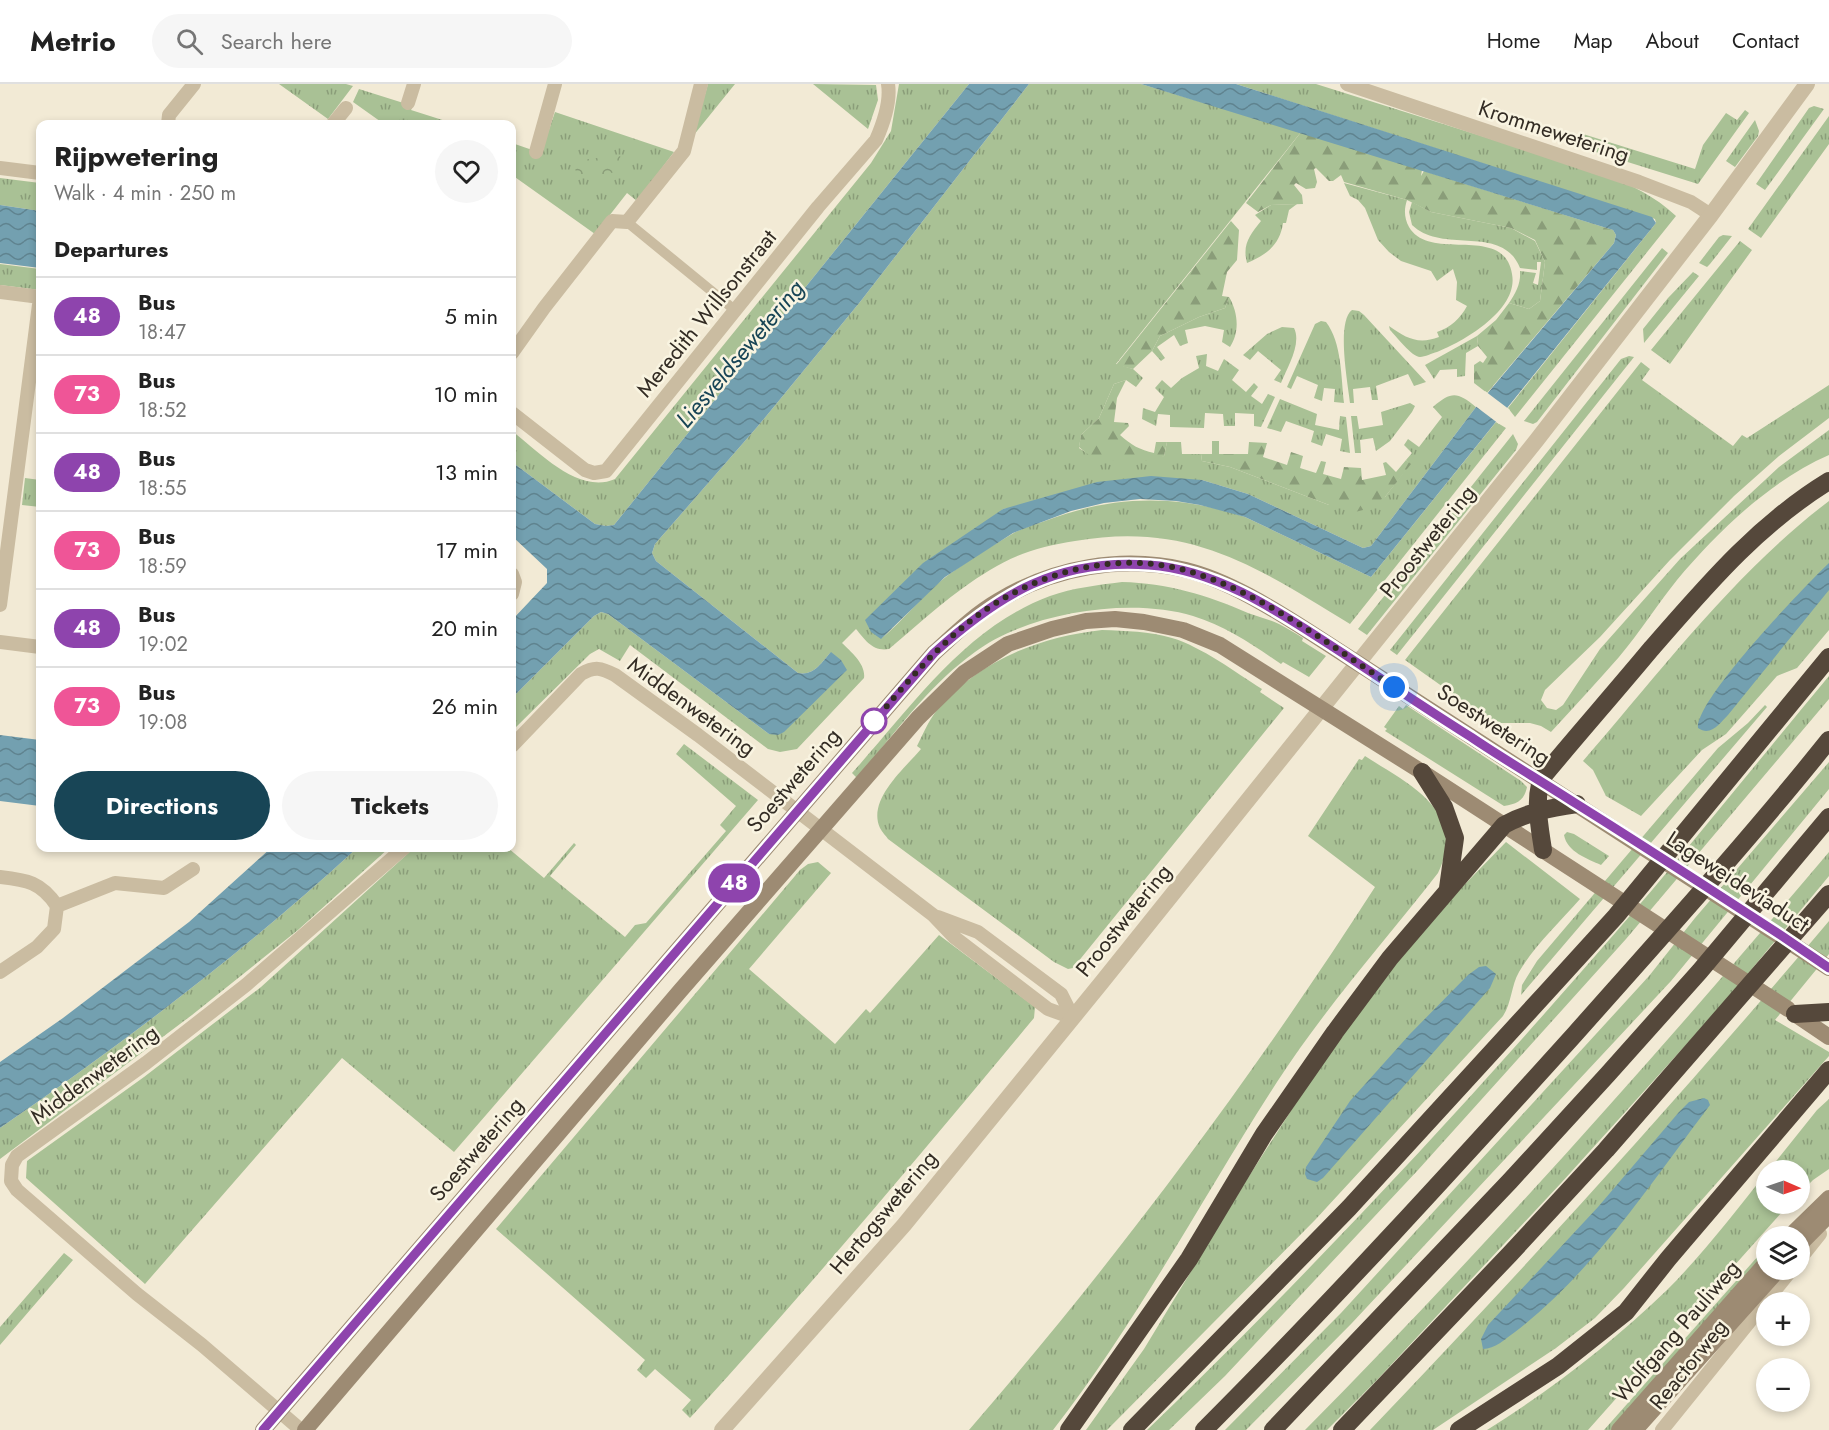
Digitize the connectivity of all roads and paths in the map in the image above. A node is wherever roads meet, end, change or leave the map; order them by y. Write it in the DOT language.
graph roads {
  1 [pos="194,84"];
  2 [pos="414,84"];
  3 [pos="555,84"];
  4 [pos="701,84"];
  5 [pos="888,84"];
  6 [pos="1347,84"];
  7 [pos="1807,84"];
  8 [pos="408,103"];
  9 [pos="346,108"];
  10 [pos="168,120"];
  11 [pos="336,120"];
  12 [pos="536,152"];
  13 [pos="0,168"];
  14 [pos="36,172"];
  15 [pos="1711,215"];
  16 [pos="627,222"];
  17 [pos="0,292"];
  18 [pos="36,296"];
  19 [pos="736,311"];
  20 [pos="36,328"];
  21 [pos="516,347"];
  22 [pos="516,416"];
  23 [pos="1829,481"];
  24 [pos="0,605"];
  25 [pos="0,642"];
  26 [pos="36,647"];
  27 [pos="1829,657"];
  28 [pos="1829,740"];
  29 [pos="516,742"];
  30 [pos="1422,772"];
  31 [pos="1540,780"];
  32 [pos="1577,804"];
  33 [pos="1538,810"];
  34 [pos="796,811"];
  35 [pos="1829,817"];
  36 [pos="1504,825"];
  37 [pos="820,830"];
  38 [pos="1626,836"];
  39 [pos="1543,850"];
  40 [pos="399,852"];
  41 [pos="194,868"];
  42 [pos="0,877"];
  43 [pos="1448,890"];
  44 [pos="1829,894"];
  45 [pos="57,906"];
  46 [pos="933,915"];
  47 [pos="1827,967"];
  48 [pos="0,972"];
  49 [pos="1791,1011"];
  50 [pos="1829,1012"];
  51 [pos="1072,1018"];
  52 [pos="1829,1037"];
  53 [pos="1829,1070"];
  54 [pos="1829,1198"];
  55 [pos="1829,1215"];
  56 [pos="1800,1226"];
  57 [pos="1810,1234"];
  58 [pos="1820,1234"];
  59 [pos="1810,1246"];
  60 [pos="1756,1274"];
  61 [pos="1769,1280"];
  62 [pos="1783,1280"];
  63 [pos="279,1411"];
  64 [pos="263,1430"];
  65 [pos="303,1430"];
  66 [pos="722,1430"];
  67 [pos="1069,1430"];
  68 [pos="1132,1430"];
  69 [pos="1203,1430"];
  70 [pos="1273,1430"];
  71 [pos="1342,1430"];
  72 [pos="1459,1430"];
  73 [pos="1619,1430"];
  74 [pos="1635,1430"];
  75 [pos="1662,1430"];
  1 -- 10 [label="street"];
  2 -- 8 [label="street"];
  3 -- 12 [label="street"];
  4 -- 16 [label="street"];
  5 -- 19 [label="street, Meredith Willsonstraat"];
  6 -- 15 [label="street, Krommewetering"];
  7 -- 15 [label="street, Proostwetering"];
  9 -- 11 [label="street"];
  13 -- 14 [label="street"];
  15 -- 51 [label="street, Proostwetering"];
  16 -- 19 [label="street"];
  16 -- 21 [label="street"];
  17 -- 18 [label="street"];
  19 -- 22 [label="street, Meredith Willsonstraat"];
  20 -- 24 [label="street"];
  23 -- 31 [label="highway"];
  25 -- 26 [label="street"];
  27 -- 68 [label="highway"];
  28 -- 69 [label="highway"];
  29 -- 34 [label="street, Middenwetering"];
  30 -- 36 [label="main road"];
  30 -- 37 [label="main road"];
  30 -- 43 [label="highway"];
  31 -- 32 [label="main road, Soestwetering"];
  31 -- 33 [label="highway"];
  31 -- 34 [label="main road, Soestwetering"];
  32 -- 33 [label="highway"];
  32 -- 38 [label="main road, Soestwetering"];
  33 -- 36 [label="highway"];
  33 -- 39 [label="highway"];
  34 -- 37 [label="street"];
  34 -- 63 [label="main road, Soestwetering"];
  35 -- 70 [label="highway"];
  36 -- 39 [label="main road"];
  36 -- 43 [label="highway"];
  37 -- 46 [label="street"];
  37 -- 65 [label="main road"];
  38 -- 47 [label="main road, Lageweideviaduct"];
  39 -- 49 [label="main road"];
  40 -- 63 [label="street, Middenwetering"];
  41 -- 45 [label="street"];
  42 -- 45 [label="street"];
  43 -- 67 [label="highway"];
  44 -- 71 [label="highway"];
  45 -- 48 [label="street"];
  46 -- 51 [label="street"];
  46 -- 51 [label="street"];
  49 -- 50 [label="highway"];
  49 -- 52 [label="main road"];
  51 -- 66 [label="street, Hertogswetering"];
  53 -- 72 [label="highway"];
  54 -- 56 [label="main road"];
  55 -- 57 [label="main road"];
  58 -- 59 [label="street"];
  60 -- 73 [label="main road, Wolfgang Pauliweg"];
  61 -- 74 [label="main road, Wolfgang Pauliweg"];
  62 -- 75 [label="street, Reactorweg"];
  63 -- 64 [label="main road, Soestwetering"];
  63 -- 65 [label="street"];
}
